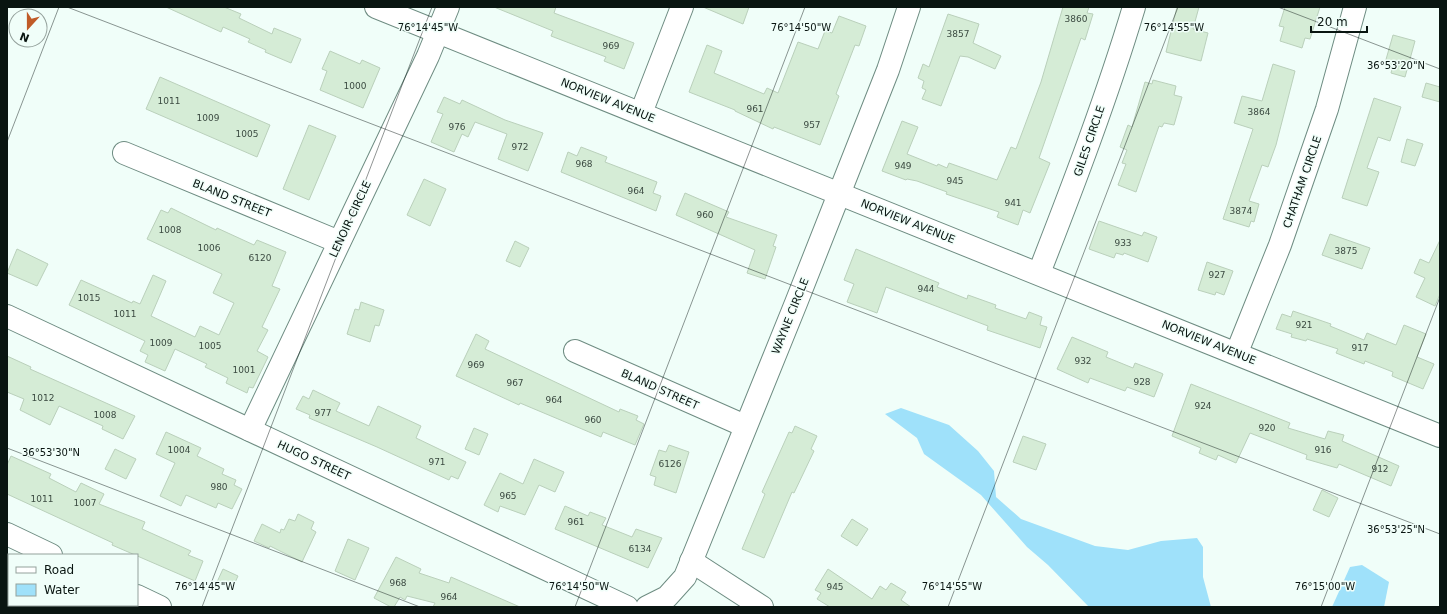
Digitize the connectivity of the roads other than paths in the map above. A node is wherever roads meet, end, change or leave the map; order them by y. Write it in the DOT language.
graph roads {
  1 [pos="376,7"];
  2 [pos="448,7"];
  3 [pos="682,7"];
  4 [pos="909,7"];
  5 [pos="1134,7"];
  6 [pos="1355,7"];
  7 [pos="439,32"];
  8 [pos="641,113"];
  9 [pos="124,153"];
  10 [pos="838,192"];
  11 [pos="339,242"];
  12 [pos="1038,273"];
  13 [pos="7,316"];
  14 [pos="575,351"];
  15 [pos="1236,352"];
  16 [pos="745,426"];
  17 [pos="250,430"];
  18 [pos="1440,435"];
  19 [pos="7,534"];
  20 [pos="49,554"];
  21 [pos="691,560"];
  22 [pos="138,596"];
  23 [pos="622,606"];
  24 [pos="160,607"];
  25 [pos="647,607"];
  26 [pos="762,607"];
  1 -- 7 [label="street, NORVIEW AVENUE"];
  2 -- 7 [label="street, LENOIR CIRCLE"];
  3 -- 8 [label="street"];
  4 -- 10 [label="street, WAYNE CIRCLE"];
  5 -- 12 [label="street, GILES CIRCLE"];
  6 -- 15 [label="street, CHATHAM CIRCLE"];
  7 -- 8 [label="street, NORVIEW AVENUE"];
  7 -- 11 [label="street, LENOIR CIRCLE"];
  8 -- 10 [label="street, NORVIEW AVENUE"];
  9 -- 11 [label="street, BLAND STREET"];
  10 -- 12 [label="street, NORVIEW AVENUE"];
  10 -- 16 [label="street, WAYNE CIRCLE"];
  11 -- 17 [label="street, LENOIR CIRCLE"];
  12 -- 15 [label="street, NORVIEW AVENUE"];
  13 -- 17 [label="street, HUGO STREET"];
  14 -- 16 [label="street, BLAND STREET"];
  15 -- 18 [label="street, NORVIEW AVENUE"];
  16 -- 21 [label="street, WAYNE CIRCLE"];
  17 -- 23 [label="street, HUGO STREET"];
  19 -- 20 [label="street"];
  21 -- 25 [label="street, WAYNE CIRCLE"];
  21 -- 26 [label="street"];
  22 -- 24 [label="street"];
}
